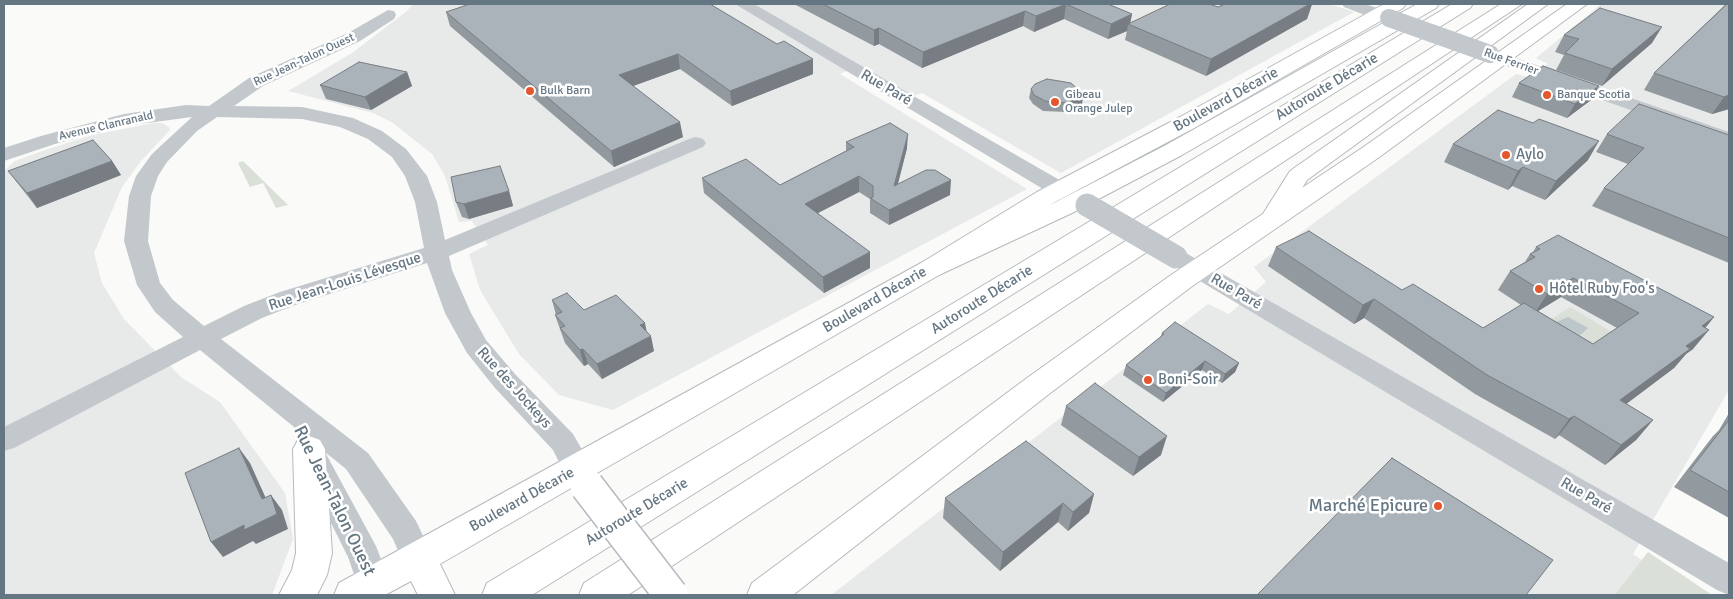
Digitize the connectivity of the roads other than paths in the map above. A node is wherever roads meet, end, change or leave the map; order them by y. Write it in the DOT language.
graph roads {
  1 [pos="743,4"];
  2 [pos="1350,4"];
  3 [pos="1430,4"];
  4 [pos="1464,4"];
  5 [pos="1513,4"];
  6 [pos="1539,4"];
  7 [pos="1578,4"];
  8 [pos="394,9"];
  9 [pos="1388,12"];
  10 [pos="1496,56"];
  11 [pos="234,110"];
  12 [pos="212,111"];
  13 [pos="1729,139"];
  14 [pos="696,143"];
  15 [pos="4,155"];
  16 [pos="1075,198"];
  17 [pos="1273,217"];
  18 [pos="138,222"];
  19 [pos="437,252"];
  20 [pos="1186,263"];
  21 [pos="203,339"];
  22 [pos="289,408"];
  23 [pos="4,440"];
  24 [pos="309,449"];
  25 [pos="582,478"];
  26 [pos="428,578"];
  27 [pos="1729,580"];
  28 [pos="367,591"];
  29 [pos="298,595"];
  30 [pos="500,595"];
  31 [pos="597,595"];
  32 [pos="671,595"];
  33 [pos="765,595"];
  1 -- 16 [label="street, Rue Paré"];
  2 -- 9 [label="street, Rue Ferrier"];
  3 -- 16 [label="main road"];
  4 -- 30 [label="main road, Autoroute Décarie"];
  5 -- 31 [label="main road, Autoroute Décarie"];
  6 -- 17 [label="main road"];
  7 -- 10 [label="main road"];
  8 -- 11 [label="street, Rue Jean-Talon Ouest"];
  8 -- 12 [label="street, Rue Jean-Talon Ouest"];
  9 -- 10 [label="street, Rue Ferrier, bridge"];
  9 -- 16 [label="main road, Boulevard Décarie"];
  10 -- 13 [label="street, Rue Ferrier"];
  10 -- 17 [label="main road"];
  11 -- 12 [label="street, Rue des Jockeys"];
  11 -- 18 [label="street, Rue Jean-Talon Ouest"];
  11 -- 19 [label="street, Rue des Jockeys"];
  12 -- 15 [label="street, Avenue Clanranald"];
  12 -- 18 [label="street, Rue Jean-Talon Ouest"];
  14 -- 19 [label="street, Rue Jean-Louis Lévesque"];
  16 -- 20 [label="street, Rue Paré, bridge"];
  16 -- 25 [label="main road, Boulevard Décarie"];
  17 -- 20 [label="main road"];
  18 -- 21 [label="street, Rue Jean-Talon Ouest"];
  19 -- 21 [label="street, Rue Jean-Louis Lévesque"];
  19 -- 25 [label="street, Rue des Jockeys"];
  20 -- 27 [label="street, Rue Paré"];
  20 -- 33 [label="main road"];
  21 -- 22 [label="street, Rue Jean-Talon Ouest"];
  21 -- 23 [label="street, Rue Jean-Louis Lévesque"];
  22 -- 24 [label="street, Rue Jean-Talon Ouest"];
  22 -- 26 [label="street, Rue Jean-Talon Ouest"];
  24 -- 28 [label="street, Rue Jean-Talon Ouest"];
  24 -- 29 [label="main road"];
  25 -- 26 [label="main road, Boulevard Décarie"];
  25 -- 32 [label="main road, bridge"];
  26 -- 28 [label="main road, Boulevard Décarie"];
}
